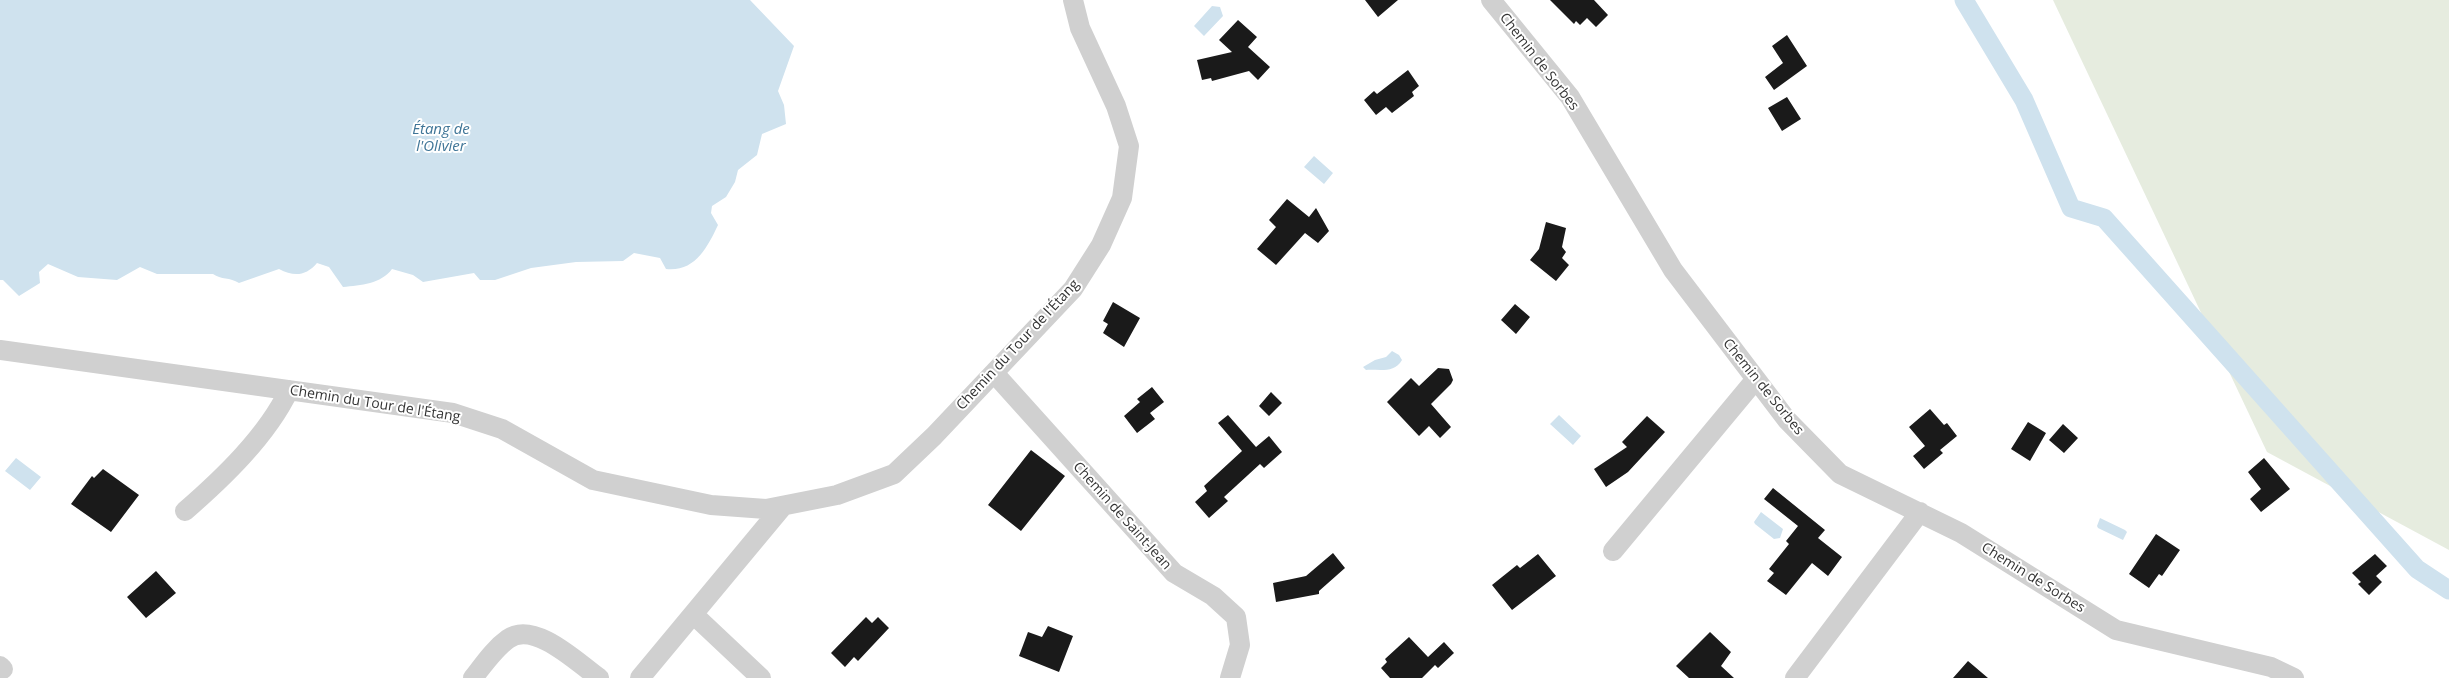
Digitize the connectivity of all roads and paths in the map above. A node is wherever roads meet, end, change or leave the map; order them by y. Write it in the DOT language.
graph roads {
  1 [pos="1073,0"];
  2 [pos="1491,0"];
  3 [pos="0,350"];
  4 [pos="994,373"];
  5 [pos="1756,380"];
  6 [pos="290,390"];
  7 [pos="783,506"];
  8 [pos="185,511"];
  9 [pos="1920,512"];
  10 [pos="1613,551"];
  11 [pos="694,614"];
  12 [pos="473,678"];
  13 [pos="599,678"];
  14 [pos="640,678"];
  15 [pos="761,678"];
  16 [pos="1230,678"];
  17 [pos="1795,678"];
  18 [pos="2294,678"];
  1 -- 4 [label="street, Chemin du Tour de l'Étang"];
  2 -- 5 [label="street, Chemin de Sorbes"];
  3 -- 6 [label="street, Chemin du Tour de l'Étang"];
  4 -- 7 [label="street, Chemin du Tour de l'Étang"];
  4 -- 16 [label="street, Chemin de Saint-Jean"];
  5 -- 9 [label="street, Chemin de Sorbes"];
  5 -- 10 [label="street"];
  6 -- 7 [label="street, Chemin du Tour de l'Étang"];
  6 -- 8 [label="street"];
  7 -- 11 [label="street"];
  9 -- 17 [label="street"];
  9 -- 18 [label="street, Chemin de Sorbes"];
  11 -- 14 [label="street"];
  11 -- 15 [label="street"];
  12 -- 13 [label="street"];
}
